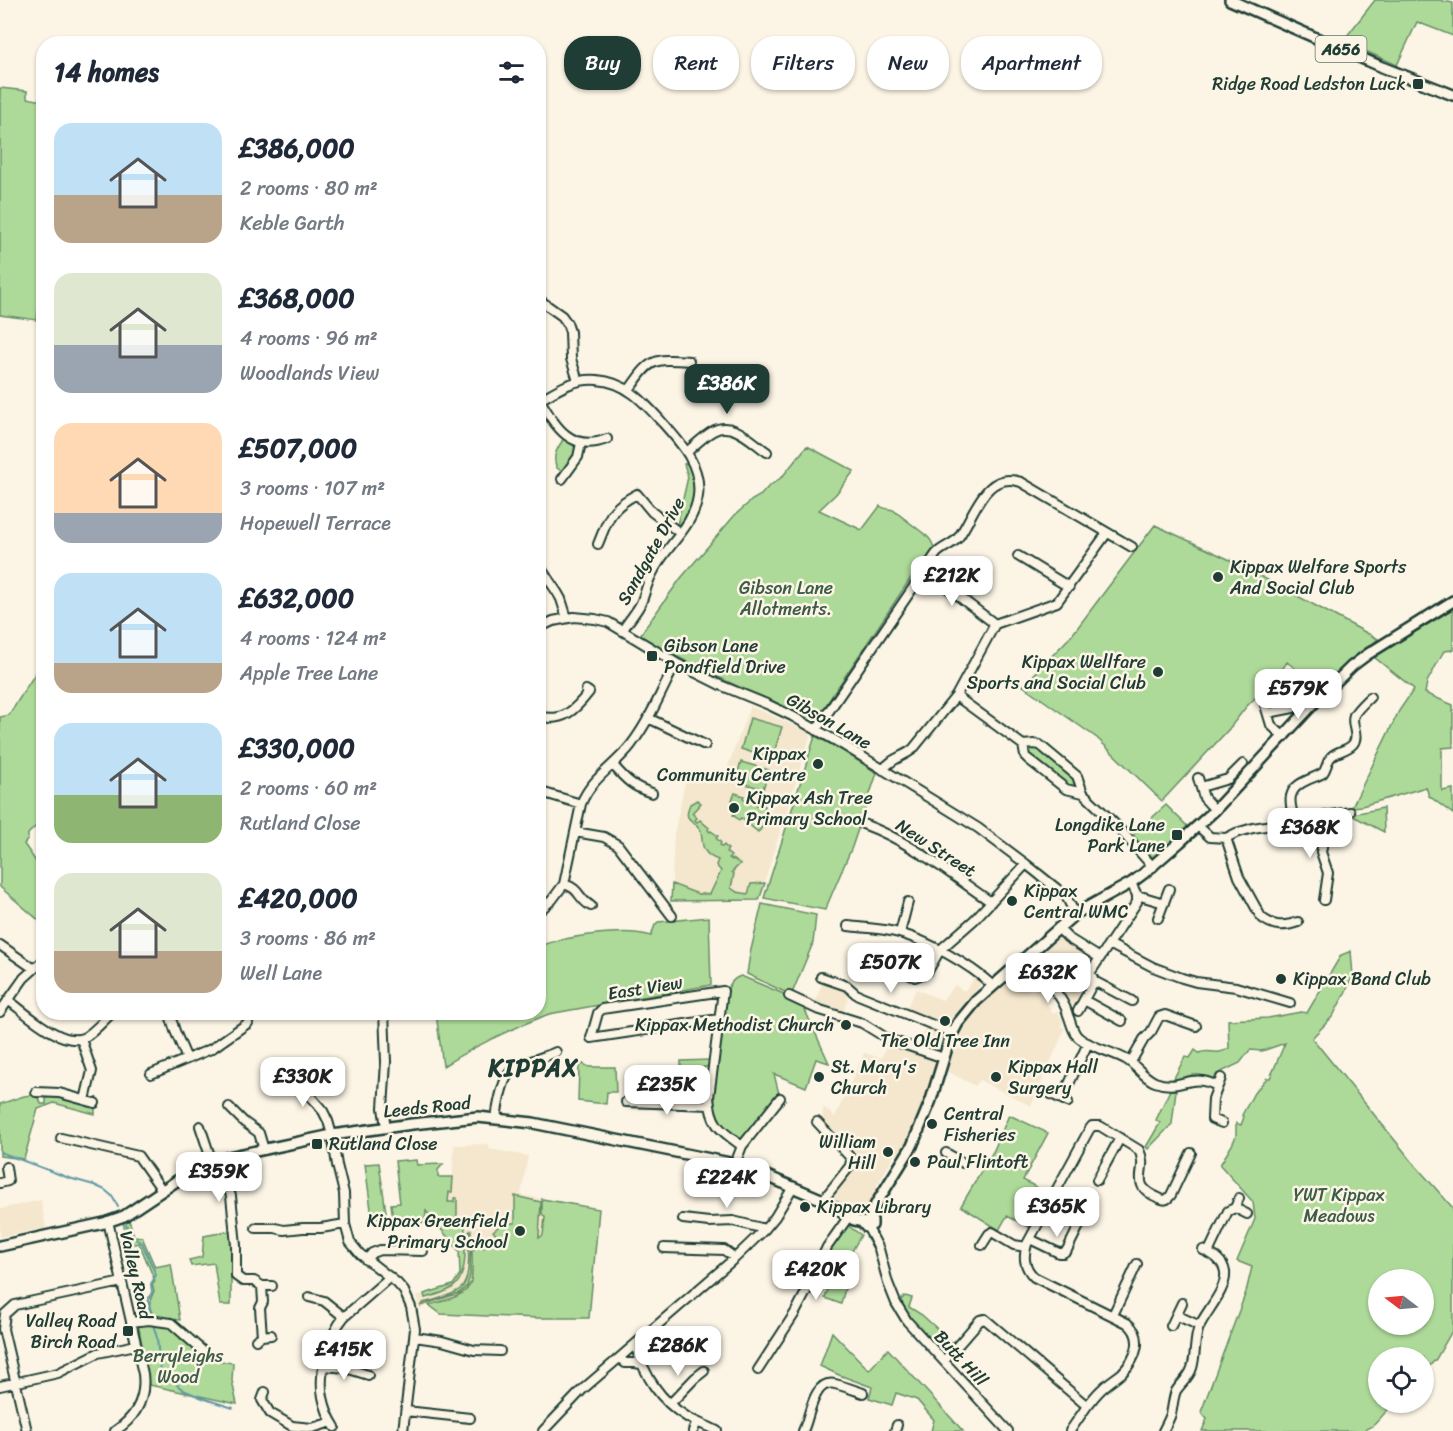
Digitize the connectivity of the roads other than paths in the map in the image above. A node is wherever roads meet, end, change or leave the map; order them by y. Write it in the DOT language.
graph roads {
  1 [pos="1230,0"];
  2 [pos="1453,95"];
  3 [pos="546,304"];
  4 [pos="689,361"];
  5 [pos="578,381"];
  6 [pos="629,390"];
  7 [pos="546,397"];
  8 [pos="546,411"];
  9 [pos="607,439"];
  10 [pos="581,444"];
  11 [pos="687,452"];
  12 [pos="767,453"];
  13 [pos="562,479"];
  14 [pos="680,533"];
  15 [pos="1107,533"];
  16 [pos="597,544"];
  17 [pos="1132,547"];
  18 [pos="1018,556"];
  19 [pos="924,570"];
  20 [pos="546,575"];
  21 [pos="1069,587"];
  22 [pos="1453,601"];
  23 [pos="567,618"];
  24 [pos="546,624"];
  25 [pos="995,624"];
  26 [pos="622,630"];
  27 [pos="676,663"];
  28 [pos="586,690"];
  29 [pos="1306,691"];
  30 [pos="956,696"];
  31 [pos="1370,697"];
  32 [pos="1265,705"];
  33 [pos="1268,713"];
  34 [pos="546,717"];
  35 [pos="648,718"];
  36 [pos="816,730"];
  37 [pos="1284,737"];
  38 [pos="705,745"];
  39 [pos="1023,745"];
  40 [pos="1323,754"];
  41 [pos="1328,762"];
  42 [pos="1243,764"];
  43 [pos="613,765"];
  44 [pos="883,770"];
  45 [pos="1198,778"];
  46 [pos="1290,781"];
  47 [pos="1201,788"];
  48 [pos="1294,790"];
  49 [pos="652,793"];
  50 [pos="1083,793"];
  51 [pos="546,794"];
  52 [pos="581,804"];
  53 [pos="1215,810"];
  54 [pos="1350,812"];
  55 [pos="1320,817"];
  56 [pos="1294,821"];
  57 [pos="863,824"];
  58 [pos="1198,826"];
  59 [pos="575,832"];
  60 [pos="1226,838"];
  61 [pos="1026,864"];
  62 [pos="1152,867"];
  63 [pos="1131,883"];
  64 [pos="564,884"];
  65 [pos="1169,889"];
  66 [pos="1137,895"];
  67 [pos="1324,900"];
  68 [pos="908,902"];
  69 [pos="990,902"];
  70 [pos="1164,903"];
  71 [pos="546,905"];
  72 [pos="591,906"];
  73 [pos="1075,914"];
  74 [pos="672,915"];
  75 [pos="1158,918"];
  76 [pos="1298,922"];
  77 [pos="848,926"];
  78 [pos="1058,928"];
  79 [pos="900,933"];
  80 [pos="1109,944"];
  81 [pos="0,945"];
  82 [pos="940,950"];
  83 [pos="868,956"];
  84 [pos="1100,958"];
  85 [pos="1018,963"];
  86 [pos="36,966"];
  87 [pos="33,968"];
  88 [pos="821,976"];
  89 [pos="1092,977"];
  90 [pos="1041,981"];
  91 [pos="992,985"];
  92 [pos="789,996"];
  93 [pos="8,1000"];
  94 [pos="1084,1000"];
  95 [pos="1132,1001"];
  96 [pos="1290,1003"];
  97 [pos="1078,1011"];
  98 [pos="0,1012"];
  99 [pos="719,1019"];
  100 [pos="104,1020"];
  101 [pos="172,1020"];
  102 [pos="384,1020"];
  103 [pos="1122,1021"];
  104 [pos="248,1023"];
  105 [pos="1196,1026"];
  106 [pos="953,1033"];
  107 [pos="81,1039"];
  108 [pos="1088,1043"];
  109 [pos="556,1052"];
  110 [pos="944,1058"];
  111 [pos="187,1059"];
  112 [pos="1131,1062"];
  113 [pos="289,1072"];
  114 [pos="151,1074"];
  115 [pos="1221,1078"];
  116 [pos="1217,1086"];
  117 [pos="36,1092"];
  118 [pos="1051,1094"];
  119 [pos="780,1098"];
  120 [pos="85,1100"];
  121 [pos="626,1102"];
  122 [pos="95,1103"];
  123 [pos="710,1105"];
  124 [pos="229,1107"];
  125 [pos="496,1118"];
  126 [pos="817,1122"];
  127 [pos="1222,1123"];
  128 [pos="200,1126"];
  129 [pos="386,1127"];
  130 [pos="332,1135"];
  131 [pos="61,1138"];
  132 [pos="1120,1138"];
  133 [pos="742,1146"];
  134 [pos="264,1150"];
  135 [pos="946,1153"];
  136 [pos="1191,1154"];
  137 [pos="216,1161"];
  138 [pos="963,1163"];
  139 [pos="735,1164"];
  140 [pos="6,1167"];
  141 [pos="1097,1180"];
  142 [pos="0,1183"];
  143 [pos="793,1187"];
  144 [pos="162,1190"];
  145 [pos="1239,1198"];
  146 [pos="823,1200"];
  147 [pos="1235,1208"];
  148 [pos="1247,1214"];
  149 [pos="849,1216"];
  150 [pos="683,1219"];
  151 [pos="108,1221"];
  152 [pos="866,1223"];
  153 [pos="345,1224"];
  154 [pos="1080,1224"];
  155 [pos="256,1228"];
  156 [pos="765,1229"];
  157 [pos="1030,1239"];
  158 [pos="981,1245"];
  159 [pos="0,1246"];
  160 [pos="1026,1247"];
  161 [pos="664,1248"];
  162 [pos="423,1251"];
  163 [pos="735,1258"];
  164 [pos="366,1260"];
  165 [pos="1137,1264"];
  166 [pos="390,1277"];
  167 [pos="122,1282"];
  168 [pos="262,1286"];
  169 [pos="272,1286"];
  170 [pos="309,1297"];
  171 [pos="1182,1303"];
  172 [pos="1113,1315"];
  173 [pos="1176,1315"];
  174 [pos="344,1317"];
  175 [pos="131,1322"];
  176 [pos="1171,1326"];
  177 [pos="1200,1326"];
  178 [pos="271,1335"];
  179 [pos="415,1337"];
  180 [pos="136,1345"];
  181 [pos="635,1345"];
  182 [pos="500,1351"];
  183 [pos="205,1353"];
  184 [pos="620,1358"];
  185 [pos="944,1361"];
  186 [pos="641,1364"];
  187 [pos="324,1366"];
  188 [pos="758,1370"];
  189 [pos="704,1371"];
  190 [pos="368,1375"];
  191 [pos="15,1382"];
  192 [pos="0,1386"];
  193 [pos="265,1392"];
  194 [pos="863,1393"];
  195 [pos="670,1404"];
  196 [pos="1087,1406"];
  197 [pos="406,1412"];
  198 [pos="470,1418"];
  199 [pos="697,1422"];
  200 [pos="27,1431"];
  201 [pos="115,1431"];
  202 [pos="404,1431"];
  203 [pos="543,1431"];
  204 [pos="693,1431"];
  205 [pos="717,1431"];
  206 [pos="803,1431"];
  207 [pos="1008,1431"];
  208 [pos="1070,1431"];
  209 [pos="1163,1431"];
  1 -- 2 [label="main road, A656"];
  3 -- 5 [label="street"];
  4 -- 6 [label="street"];
  5 -- 6 [label="street, Sandgate Drive"];
  5 -- 7 [label="street, Sandgate Drive"];
  6 -- 11 [label="street, Sandgate Drive"];
  8 -- 10 [label="street"];
  9 -- 10 [label="street"];
  10 -- 13 [label="street"];
  11 -- 12 [label="street"];
  11 -- 14 [label="street, Sandgate Drive"];
  14 -- 16 [label="street"];
  14 -- 26 [label="street, Sandgate Drive"];
  15 -- 17 [label="street"];
  15 -- 19 [label="street"];
  15 -- 21 [label="street"];
  18 -- 21 [label="street"];
  19 -- 25 [label="street"];
  19 -- 36 [label="street"];
  20 -- 23 [label="street"];
  21 -- 25 [label="street"];
  22 -- 37 [label="main road"];
  23 -- 24 [label="street, Gibson Lane"];
  23 -- 26 [label="street, Gibson Lane"];
  25 -- 30 [label="street"];
  26 -- 27 [label="street, Gibson Lane"];
  27 -- 35 [label="street"];
  27 -- 36 [label="street, Gibson Lane"];
  28 -- 34 [label="street"];
  29 -- 33 [label="street"];
  30 -- 39 [label="street"];
  30 -- 44 [label="street"];
  31 -- 41 [label="street"];
  32 -- 33 [label="street"];
  33 -- 37 [label="street"];
  35 -- 38 [label="street"];
  35 -- 43 [label="street"];
  36 -- 44 [label="street, Gibson Lane"];
  37 -- 53 [label="main road"];
  39 -- 50 [label="street"];
  39 -- 50 [label="street"];
  40 -- 41 [label="street"];
  41 -- 48 [label="street"];
  42 -- 47 [label="street"];
  43 -- 49 [label="street"];
  43 -- 52 [label="street"];
  44 -- 61 [label="street, Gibson Lane"];
  45 -- 47 [label="street"];
  46 -- 48 [label="street"];
  47 -- 53 [label="street"];
  48 -- 56 [label="street"];
  50 -- 62 [label="street"];
  51 -- 52 [label="street"];
  52 -- 59 [label="street"];
  53 -- 58 [label="main road"];
  54 -- 55 [label="street"];
  55 -- 56 [label="street"];
  55 -- 67 [label="street"];
  56 -- 60 [label="street"];
  57 -- 69 [label="street, New Street"];
  58 -- 60 [label="street"];
  58 -- 62 [label="main road"];
  59 -- 64 [label="street"];
  59 -- 74 [label="street"];
  60 -- 76 [label="street"];
  61 -- 69 [label="street"];
  61 -- 73 [label="street, Gibson Lane"];
  62 -- 63 [label="main road"];
  63 -- 66 [label="street"];
  63 -- 73 [label="main road"];
  64 -- 71 [label="street"];
  64 -- 72 [label="street"];
  65 -- 70 [label="street"];
  66 -- 70 [label="street"];
  66 -- 80 [label="street"];
  68 -- 79 [label="street"];
  69 -- 82 [label="street"];
  70 -- 75 [label="street"];
  73 -- 78 [label="main road"];
  77 -- 79 [label="street"];
  78 -- 84 [label="street"];
  78 -- 85 [label="main road"];
  79 -- 82 [label="street"];
  80 -- 84 [label="street"];
  80 -- 96 [label="street"];
  81 -- 87 [label="street"];
  82 -- 83 [label="street"];
  82 -- 91 [label="street"];
  84 -- 89 [label="street"];
  85 -- 90 [label="street"];
  85 -- 91 [label="main road"];
  86 -- 87 [label="street"];
  87 -- 93 [label="street"];
  88 -- 106 [label="street"];
  89 -- 90 [label="street"];
  89 -- 94 [label="street"];
  89 -- 95 [label="street"];
  90 -- 108 [label="street"];
  91 -- 106 [label="main road"];
  92 -- 110 [label="street"];
  93 -- 98 [label="street"];
  93 -- 107 [label="street"];
  94 -- 97 [label="street"];
  94 -- 103 [label="street"];
  99 -- 99 [label="street, East View"];
  99 -- 123 [label="street"];
  100 -- 107 [label="street"];
  101 -- 111 [label="street"];
  102 -- 129 [label="street"];
  104 -- 111 [label="street"];
  105 -- 112 [label="street"];
  106 -- 110 [label="main road"];
  107 -- 120 [label="street"];
  108 -- 112 [label="street"];
  108 -- 118 [label="street"];
  109 -- 125 [label="street"];
  110 -- 152 [label="main road"];
  111 -- 114 [label="street"];
  112 -- 116 [label="street"];
  113 -- 130 [label="street"];
  115 -- 116 [label="street"];
  116 -- 127 [label="street"];
  117 -- 120 [label="street"];
  119 -- 133 [label="street"];
  120 -- 122 [label="street"];
  121 -- 123 [label="street"];
  123 -- 133 [label="street"];
  124 -- 134 [label="street"];
  125 -- 129 [label="main road, Leeds Road"];
  125 -- 139 [label="main road, Leeds Road"];
  126 -- 146 [label="street"];
  128 -- 137 [label="street"];
  129 -- 130 [label="main road, Leeds Road"];
  130 -- 134 [label="main road, Leeds Road"];
  130 -- 153 [label="street"];
  131 -- 144 [label="street"];
  132 -- 136 [label="street"];
  132 -- 141 [label="street"];
  132 -- 157 [label="street"];
  133 -- 139 [label="street"];
  134 -- 137 [label="main road, Leeds Road"];
  135 -- 138 [label="street"];
  137 -- 144 [label="main road, Leeds Road"];
  137 -- 168 [label="street"];
  139 -- 143 [label="main road, Leeds Road"];
  140 -- 142 [label="street"];
  143 -- 146 [label="main road, Leeds Road"];
  143 -- 156 [label="street"];
  144 -- 151 [label="main road, Leeds Road"];
  145 -- 147 [label="street"];
  146 -- 149 [label="main road, Leeds Road"];
  147 -- 148 [label="street"];
  147 -- 177 [label="street"];
  149 -- 152 [label="main road, Leeds Road"];
  149 -- 188 [label="street"];
  150 -- 156 [label="street"];
  151 -- 159 [label="main road, Leeds Road"];
  151 -- 167 [label="street, Valley Road"];
  152 -- 185 [label="street, Butt Hill"];
  153 -- 155 [label="street"];
  153 -- 164 [label="street"];
  154 -- 157 [label="street"];
  156 -- 163 [label="street"];
  157 -- 160 [label="street"];
  158 -- 160 [label="street"];
  160 -- 172 [label="street"];
  161 -- 163 [label="street"];
  162 -- 164 [label="street"];
  163 -- 181 [label="street"];
  164 -- 166 [label="street"];
  165 -- 172 [label="street"];
  166 -- 174 [label="street"];
  166 -- 179 [label="street"];
  167 -- 175 [label="street, Valley Road"];
  167 -- 191 [label="street"];
  168 -- 169 [label="street"];
  168 -- 178 [label="street"];
  170 -- 174 [label="street"];
  171 -- 173 [label="street"];
  172 -- 196 [label="street"];
  173 -- 176 [label="street"];
  173 -- 177 [label="street"];
  174 -- 187 [label="street"];
  175 -- 180 [label="street, Valley Road"];
  175 -- 183 [label="street"];
  177 -- 209 [label="street"];
  179 -- 182 [label="street"];
  179 -- 197 [label="street"];
  180 -- 191 [label="street"];
  180 -- 201 [label="street, Valley Road"];
  181 -- 184 [label="street"];
  181 -- 186 [label="street"];
  184 -- 186 [label="street"];
  184 -- 203 [label="street"];
  185 -- 196 [label="street"];
  185 -- 207 [label="street, Butt Hill"];
  186 -- 195 [label="street"];
  187 -- 190 [label="street"];
  187 -- 193 [label="street"];
  189 -- 195 [label="street"];
  191 -- 192 [label="street"];
  191 -- 200 [label="street"];
  194 -- 206 [label="street"];
  195 -- 199 [label="street"];
  196 -- 208 [label="street"];
  197 -- 198 [label="street"];
  197 -- 202 [label="street"];
  199 -- 204 [label="street"];
  199 -- 205 [label="street"];
}
